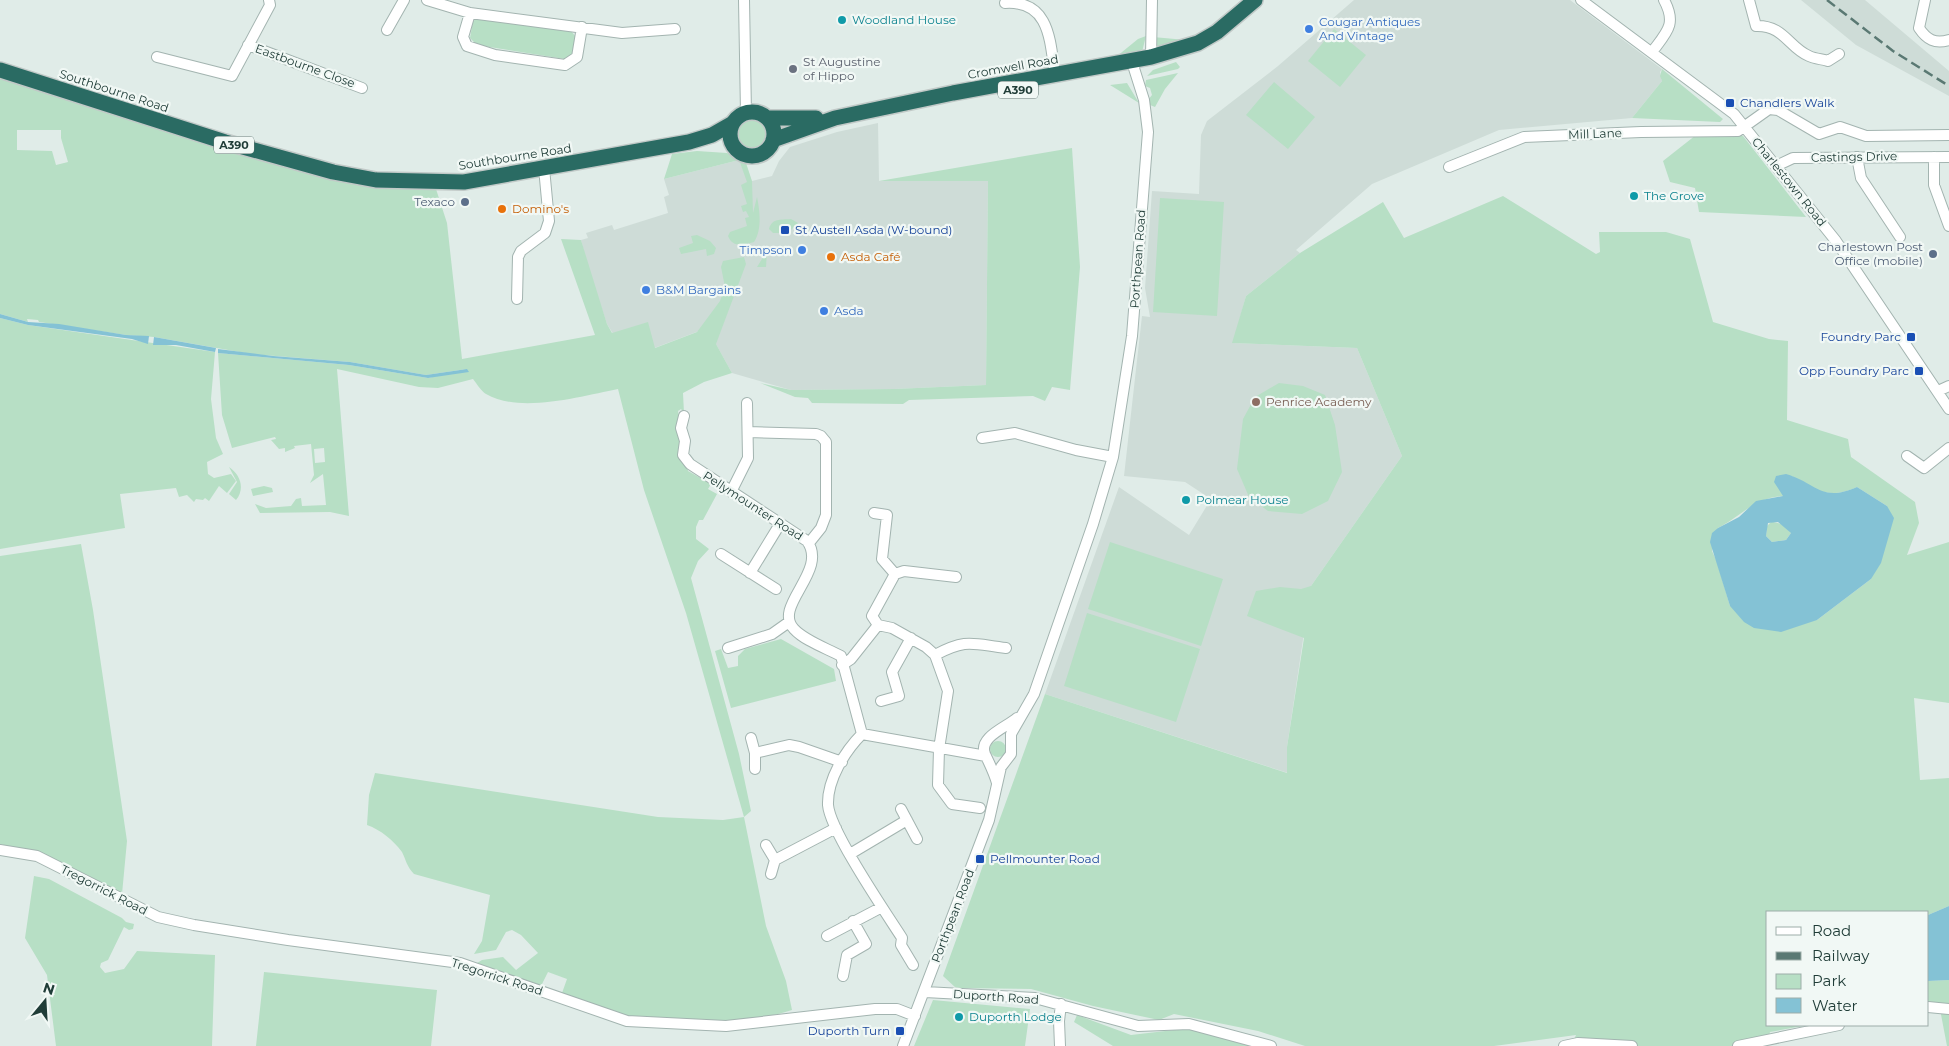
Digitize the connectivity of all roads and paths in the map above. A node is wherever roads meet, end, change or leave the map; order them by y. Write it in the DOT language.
graph roads {
  1 [pos="269,0"];
  2 [pos="404,0"];
  3 [pos="427,0"];
  4 [pos="744,0"];
  5 [pos="1152,0"];
  6 [pos="1255,0"];
  7 [pos="1268,0"];
  8 [pos="1581,0"];
  9 [pos="1664,0"];
  10 [pos="1749,0"];
  11 [pos="1925,0"];
  12 [pos="1005,3"];
  13 [pos="470,13"];
  14 [pos="582,27"];
  15 [pos="675,28"];
  16 [pos="387,30"];
  17 [pos="1949,40"];
  18 [pos="248,45"];
  19 [pos="1652,52"];
  20 [pos="1838,54"];
  21 [pos="157,57"];
  22 [pos="1150,57"];
  23 [pos="1133,67"];
  24 [pos="0,70"];
  25 [pos="1055,75"];
  26 [pos="362,88"];
  27 [pos="901,106"];
  28 [pos="746,113"];
  29 [pos="768,118"];
  30 [pos="835,118"];
  31 [pos="733,123"];
  32 [pos="1745,127"];
  33 [pos="1949,135"];
  34 [pos="774,140"];
  35 [pos="689,142"];
  36 [pos="734,147"];
  37 [pos="1857,157"];
  38 [pos="1934,157"];
  39 [pos="1949,157"];
  40 [pos="1449,166"];
  41 [pos="1776,166"];
  42 [pos="544,168"];
  43 [pos="1949,226"];
  44 [pos="1900,237"];
  45 [pos="517,299"];
  46 [pos="1949,386"];
  47 [pos="1938,391"];
  48 [pos="747,402"];
  49 [pos="1949,409"];
  50 [pos="684,416"];
  51 [pos="748,432"];
  52 [pos="982,438"];
  53 [pos="1949,448"];
  54 [pos="1907,456"];
  55 [pos="1114,457"];
  56 [pos="731,492"];
  57 [pos="874,513"];
  58 [pos="780,524"];
  59 [pos="809,543"];
  60 [pos="721,554"];
  61 [pos="750,573"];
  62 [pos="895,574"];
  63 [pos="956,577"];
  64 [pos="776,589"];
  65 [pos="789,622"];
  66 [pos="878,625"];
  67 [pos="911,638"];
  68 [pos="728,648"];
  69 [pos="1006,648"];
  70 [pos="935,655"];
  71 [pos="842,665"];
  72 [pos="881,701"];
  73 [pos="1021,714"];
  74 [pos="862,734"];
  75 [pos="751,738"];
  76 [pos="989,739"];
  77 [pos="1012,746"];
  78 [pos="939,749"];
  79 [pos="963,751"];
  80 [pos="755,753"];
  81 [pos="988,758"];
  82 [pos="1007,759"];
  83 [pos="842,762"];
  84 [pos="755,769"];
  85 [pos="997,784"];
  86 [pos="980,808"];
  87 [pos="901,809"];
  88 [pos="906,820"];
  89 [pos="836,828"];
  90 [pos="917,840"];
  91 [pos="766,845"];
  92 [pos="0,850"];
  93 [pos="850,854"];
  94 [pos="775,860"];
  95 [pos="771,874"];
  96 [pos="882,907"];
  97 [pos="853,921"];
  98 [pos="826,936"];
  99 [pos="913,965"];
  100 [pos="843,976"];
  101 [pos="925,992"];
  102 [pos="1061,1004"];
  103 [pos="1929,1007"];
  104 [pos="1949,1009"];
  105 [pos="915,1016"];
  106 [pos="1834,1026"];
  107 [pos="903,1046"];
  108 [pos="1060,1046"];
  109 [pos="1271,1046"];
  110 [pos="1564,1046"];
  111 [pos="1632,1046"];
  112 [pos="1738,1046"];
  1 -- 18 [label="street"];
  2 -- 16 [label="street"];
  3 -- 13 [label="street"];
  4 -- 28 [label="street"];
  5 -- 22 [label="street"];
  6 -- 22 [label="highway, A390"];
  7 -- 23 [label="highway, A390"];
  8 -- 19 [label="street, Charlestown Road"];
  9 -- 19 [label="street"];
  10 -- 20 [label="street"];
  11 -- 17 [label="street"];
  12 -- 25 [label="street"];
  13 -- 14 [label="street"];
  13 -- 14 [label="street"];
  14 -- 15 [label="street"];
  18 -- 21 [label="street"];
  18 -- 26 [label="street, Eastbourne Close"];
  19 -- 32 [label="street, Charlestown Road"];
  22 -- 23 [label="highway, A390"];
  23 -- 25 [label="highway, Cromwell Road / A390"];
  23 -- 27 [label="highway, Cromwell Road / A390"];
  23 -- 55 [label="street, Porthpean Road"];
  24 -- 42 [label="highway, Southbourne Road / A390"];
  25 -- 27 [label="highway, Cromwell Road / A390"];
  27 -- 30 [label="highway, Cromwell Road / A390"];
  28 -- 29 [label="highway, A390"];
  28 -- 31 [label="highway, A390"];
  29 -- 30 [label="highway, Cromwell Road / A390"];
  29 -- 34 [label="highway"];
  30 -- 34 [label="highway, Cromwell Road / A390"];
  31 -- 35 [label="highway, Southbourne Road / A390"];
  31 -- 36 [label="highway"];
  32 -- 33 [label="street"];
  32 -- 40 [label="street, Mill Lane"];
  32 -- 41 [label="street, Charlestown Road"];
  34 -- 36 [label="highway, A390"];
  35 -- 36 [label="highway, Southbourne Road / A390"];
  35 -- 42 [label="highway, Southbourne Road / A390"];
  37 -- 38 [label="street, Castings Drive"];
  37 -- 41 [label="street, Castings Drive"];
  37 -- 44 [label="street"];
  38 -- 39 [label="street, Castings Drive"];
  38 -- 43 [label="street"];
  41 -- 47 [label="street, Charlestown Road"];
  42 -- 45 [label="street"];
  46 -- 47 [label="street"];
  47 -- 49 [label="street, Charlestown Road"];
  48 -- 51 [label="street"];
  50 -- 56 [label="street, Pellymounter Road"];
  51 -- 56 [label="street"];
  51 -- 59 [label="street"];
  52 -- 55 [label="street"];
  53 -- 54 [label="street"];
  55 -- 73 [label="street, Porthpean Road"];
  56 -- 58 [label="street, Pellymounter Road"];
  57 -- 62 [label="street"];
  58 -- 59 [label="street, Pellymounter Road"];
  58 -- 61 [label="street"];
  59 -- 65 [label="street, Pellymounter Road"];
  60 -- 61 [label="street"];
  61 -- 64 [label="street"];
  62 -- 63 [label="street"];
  62 -- 66 [label="street"];
  65 -- 68 [label="street"];
  65 -- 71 [label="street"];
  66 -- 67 [label="street"];
  66 -- 71 [label="street"];
  67 -- 70 [label="street"];
  67 -- 72 [label="street"];
  69 -- 70 [label="street"];
  70 -- 78 [label="street"];
  71 -- 74 [label="street"];
  73 -- 76 [label="street, Porthpean Road"];
  73 -- 77 [label="street, Porthpean Road"];
  74 -- 78 [label="street"];
  74 -- 83 [label="street"];
  75 -- 80 [label="street"];
  76 -- 77 [label="street"];
  76 -- 79 [label="street"];
  76 -- 81 [label="street"];
  77 -- 82 [label="street, Porthpean Road"];
  78 -- 79 [label="street"];
  78 -- 86 [label="street"];
  79 -- 81 [label="street"];
  80 -- 83 [label="street"];
  80 -- 84 [label="street"];
  81 -- 82 [label="street"];
  81 -- 85 [label="street"];
  82 -- 85 [label="street, Porthpean Road"];
  83 -- 89 [label="street"];
  85 -- 101 [label="street, Porthpean Road"];
  87 -- 88 [label="street"];
  88 -- 90 [label="street"];
  88 -- 93 [label="street"];
  89 -- 93 [label="street"];
  89 -- 94 [label="street"];
  91 -- 94 [label="street"];
  92 -- 105 [label="street, Tregorrick Road"];
  93 -- 96 [label="street"];
  94 -- 95 [label="street"];
  96 -- 97 [label="street"];
  96 -- 99 [label="street"];
  97 -- 98 [label="street"];
  97 -- 100 [label="street"];
  101 -- 102 [label="street, Duporth Road"];
  101 -- 105 [label="street, Porthpean Road"];
  102 -- 108 [label="street"];
  102 -- 109 [label="street, Duporth Road"];
  103 -- 104 [label="street"];
  105 -- 107 [label="street, Porthpean Road"];
  106 -- 112 [label="street"];
  110 -- 111 [label="street"];
}
